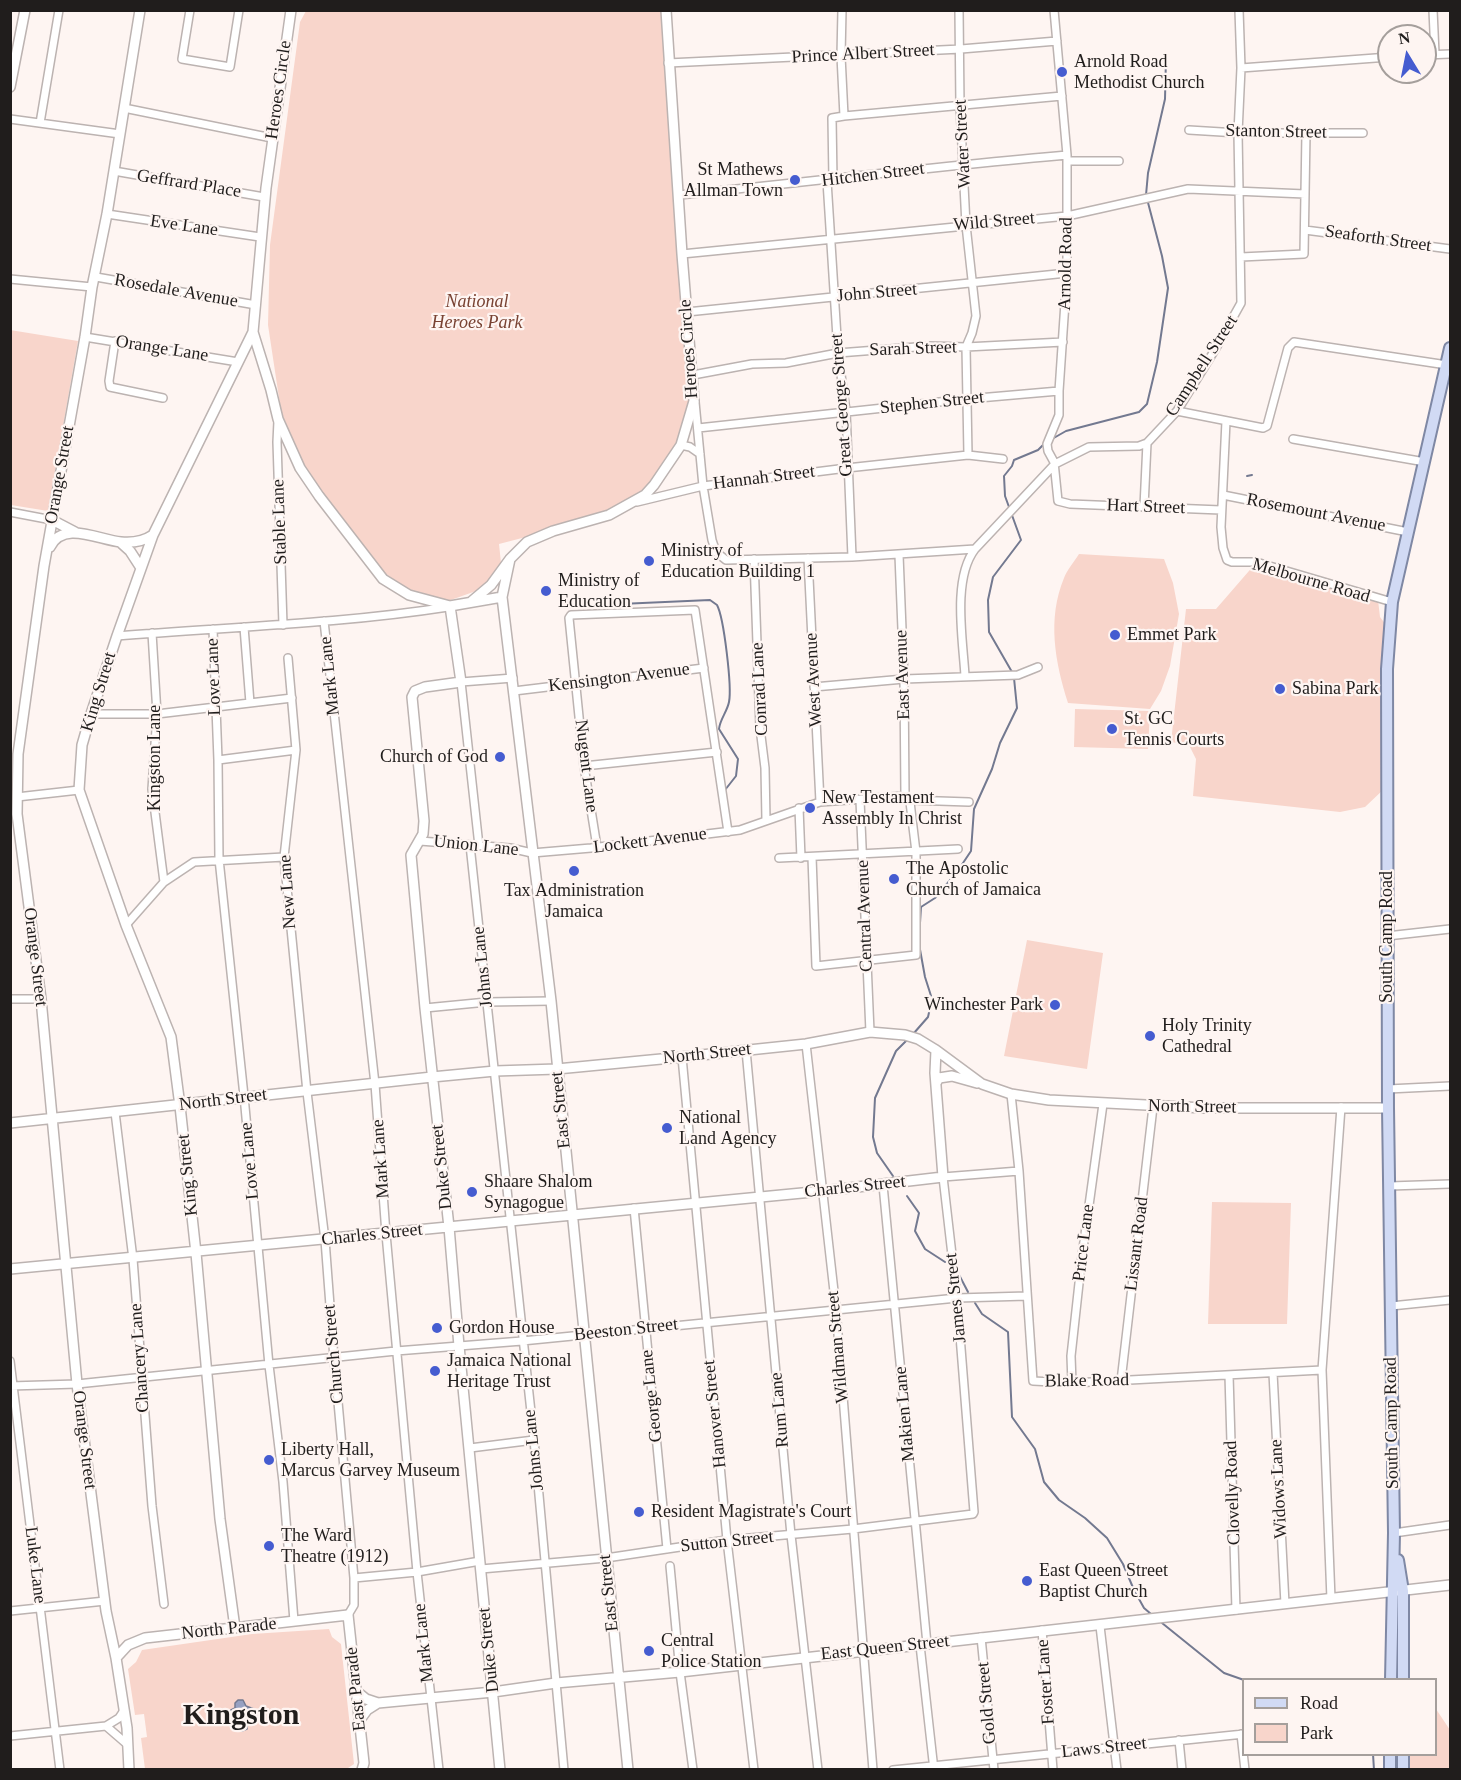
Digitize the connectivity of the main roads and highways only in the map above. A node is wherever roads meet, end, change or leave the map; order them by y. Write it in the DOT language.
graph roads {
  1 [pos="1450,348"];
  2 [pos="1397,1592"];
  3 [pos="1391,1678"];
  4 [pos="1403,1678"];
  1 -- 2 [label="main road, South Camp Road"];
  2 -- 3 [label="main road, South Camp Road"];
  2 -- 4 [label="main road, South Camp Road"];
}
